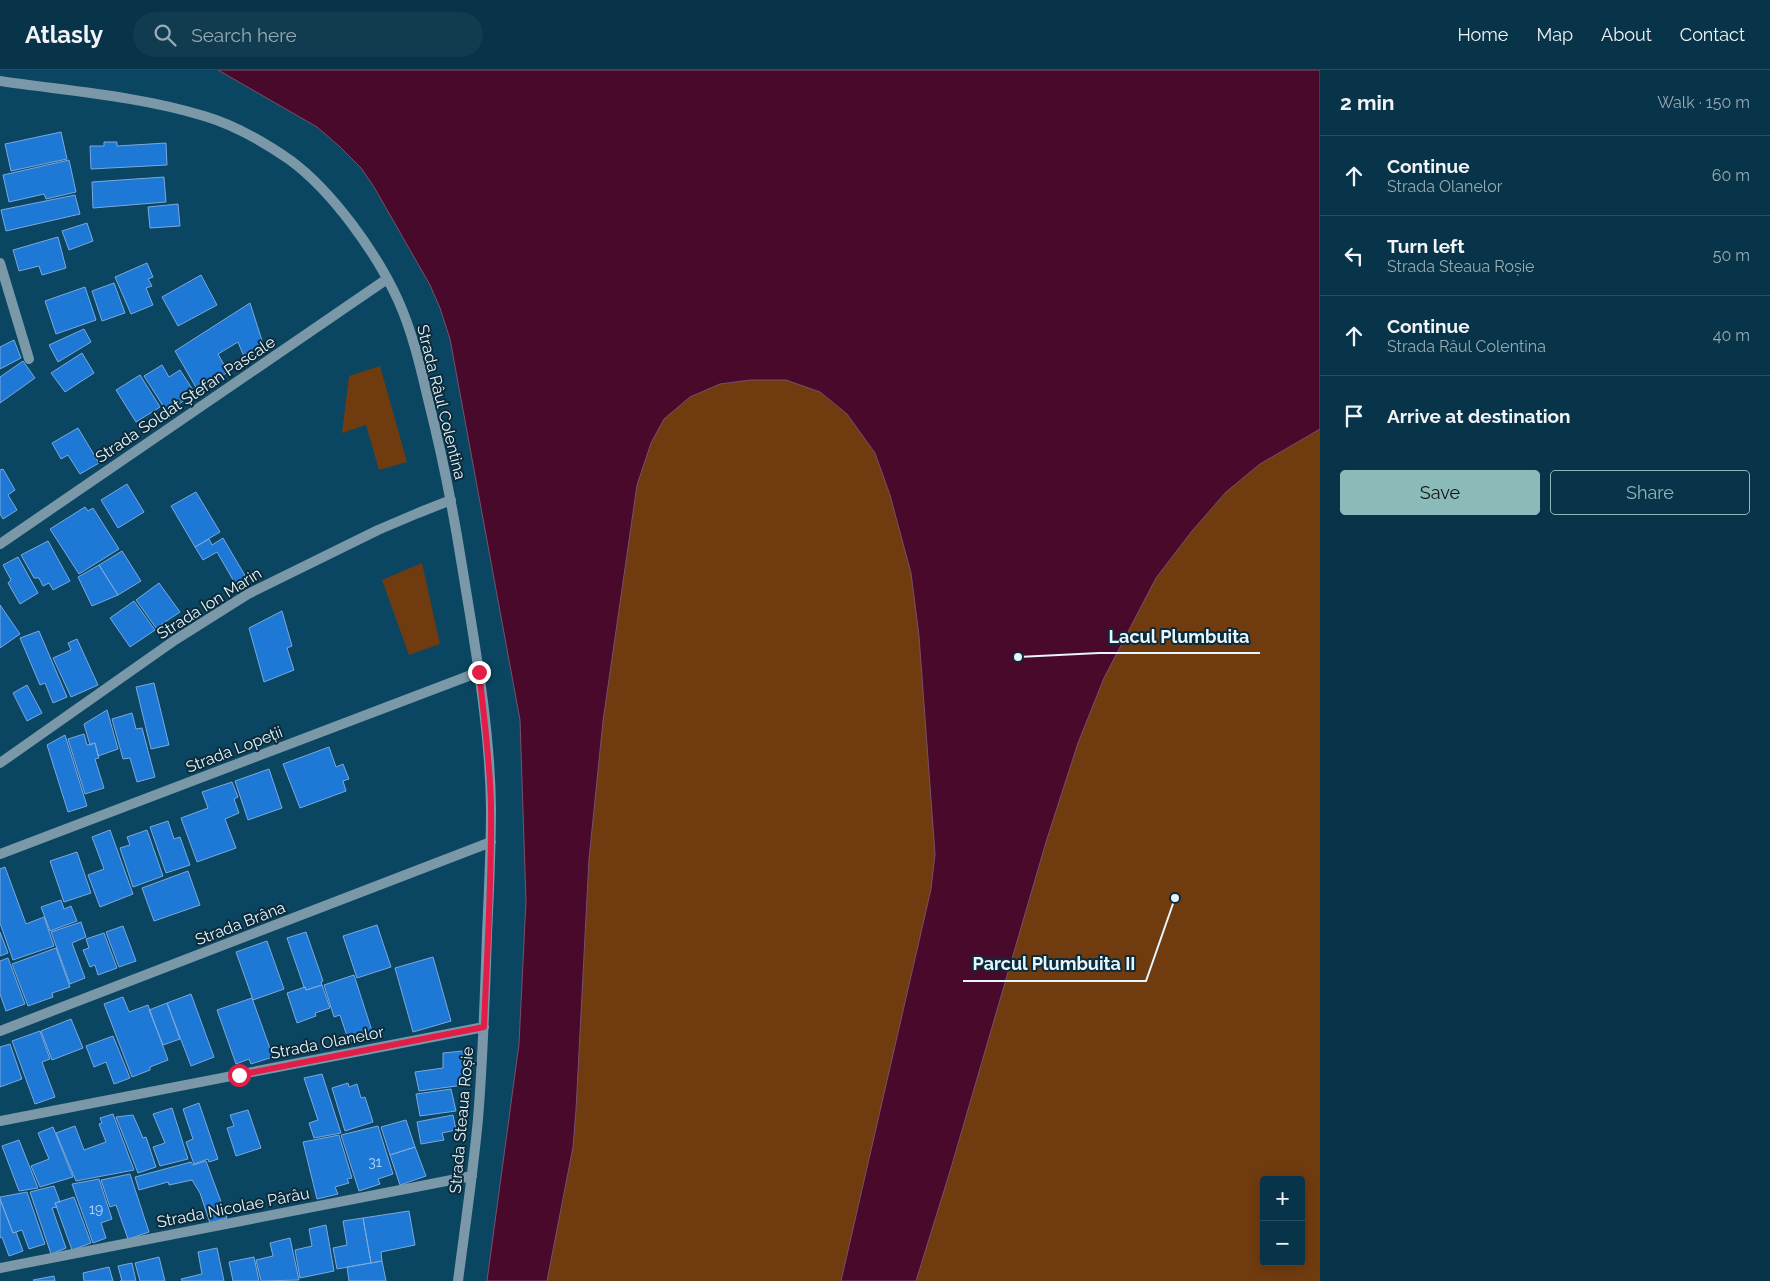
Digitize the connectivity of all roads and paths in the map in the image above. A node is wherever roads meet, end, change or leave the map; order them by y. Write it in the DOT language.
graph roads {
  1 [pos="0,81"];
  2 [pos="0,263"];
  3 [pos="388,279"];
  4 [pos="29,359"];
  5 [pos="451,500"];
  6 [pos="0,544"];
  7 [pos="479,672"];
  8 [pos="0,763"];
  9 [pos="491,842"];
  10 [pos="0,854"];
  11 [pos="484,1027"];
  12 [pos="0,1031"];
  13 [pos="0,1121"];
  14 [pos="472,1176"];
  15 [pos="0,1268"];
  16 [pos="458,1281"];
  1 -- 3 [label="street, Strada Râul Colentina"];
  2 -- 4 [label="street"];
  3 -- 5 [label="street, Strada Râul Colentina"];
  3 -- 6 [label="street, Strada Soldat Ștefan Pascale"];
  5 -- 7 [label="street, Strada Râul Colentina"];
  5 -- 8 [label="street, Strada Ion Marin"];
  7 -- 9 [label="street, Strada Râul Colentina"];
  7 -- 10 [label="street, Strada Lopeții"];
  9 -- 11 [label="street, Strada Steaua Roșie"];
  9 -- 12 [label="street, Strada Brâna"];
  11 -- 13 [label="street, Strada Olanelor"];
  11 -- 14 [label="street, Strada Steaua Roșie"];
  14 -- 15 [label="street, Strada Nicolae Pârâu"];
  14 -- 16 [label="street, Strada Steaua Roșie"];
}
